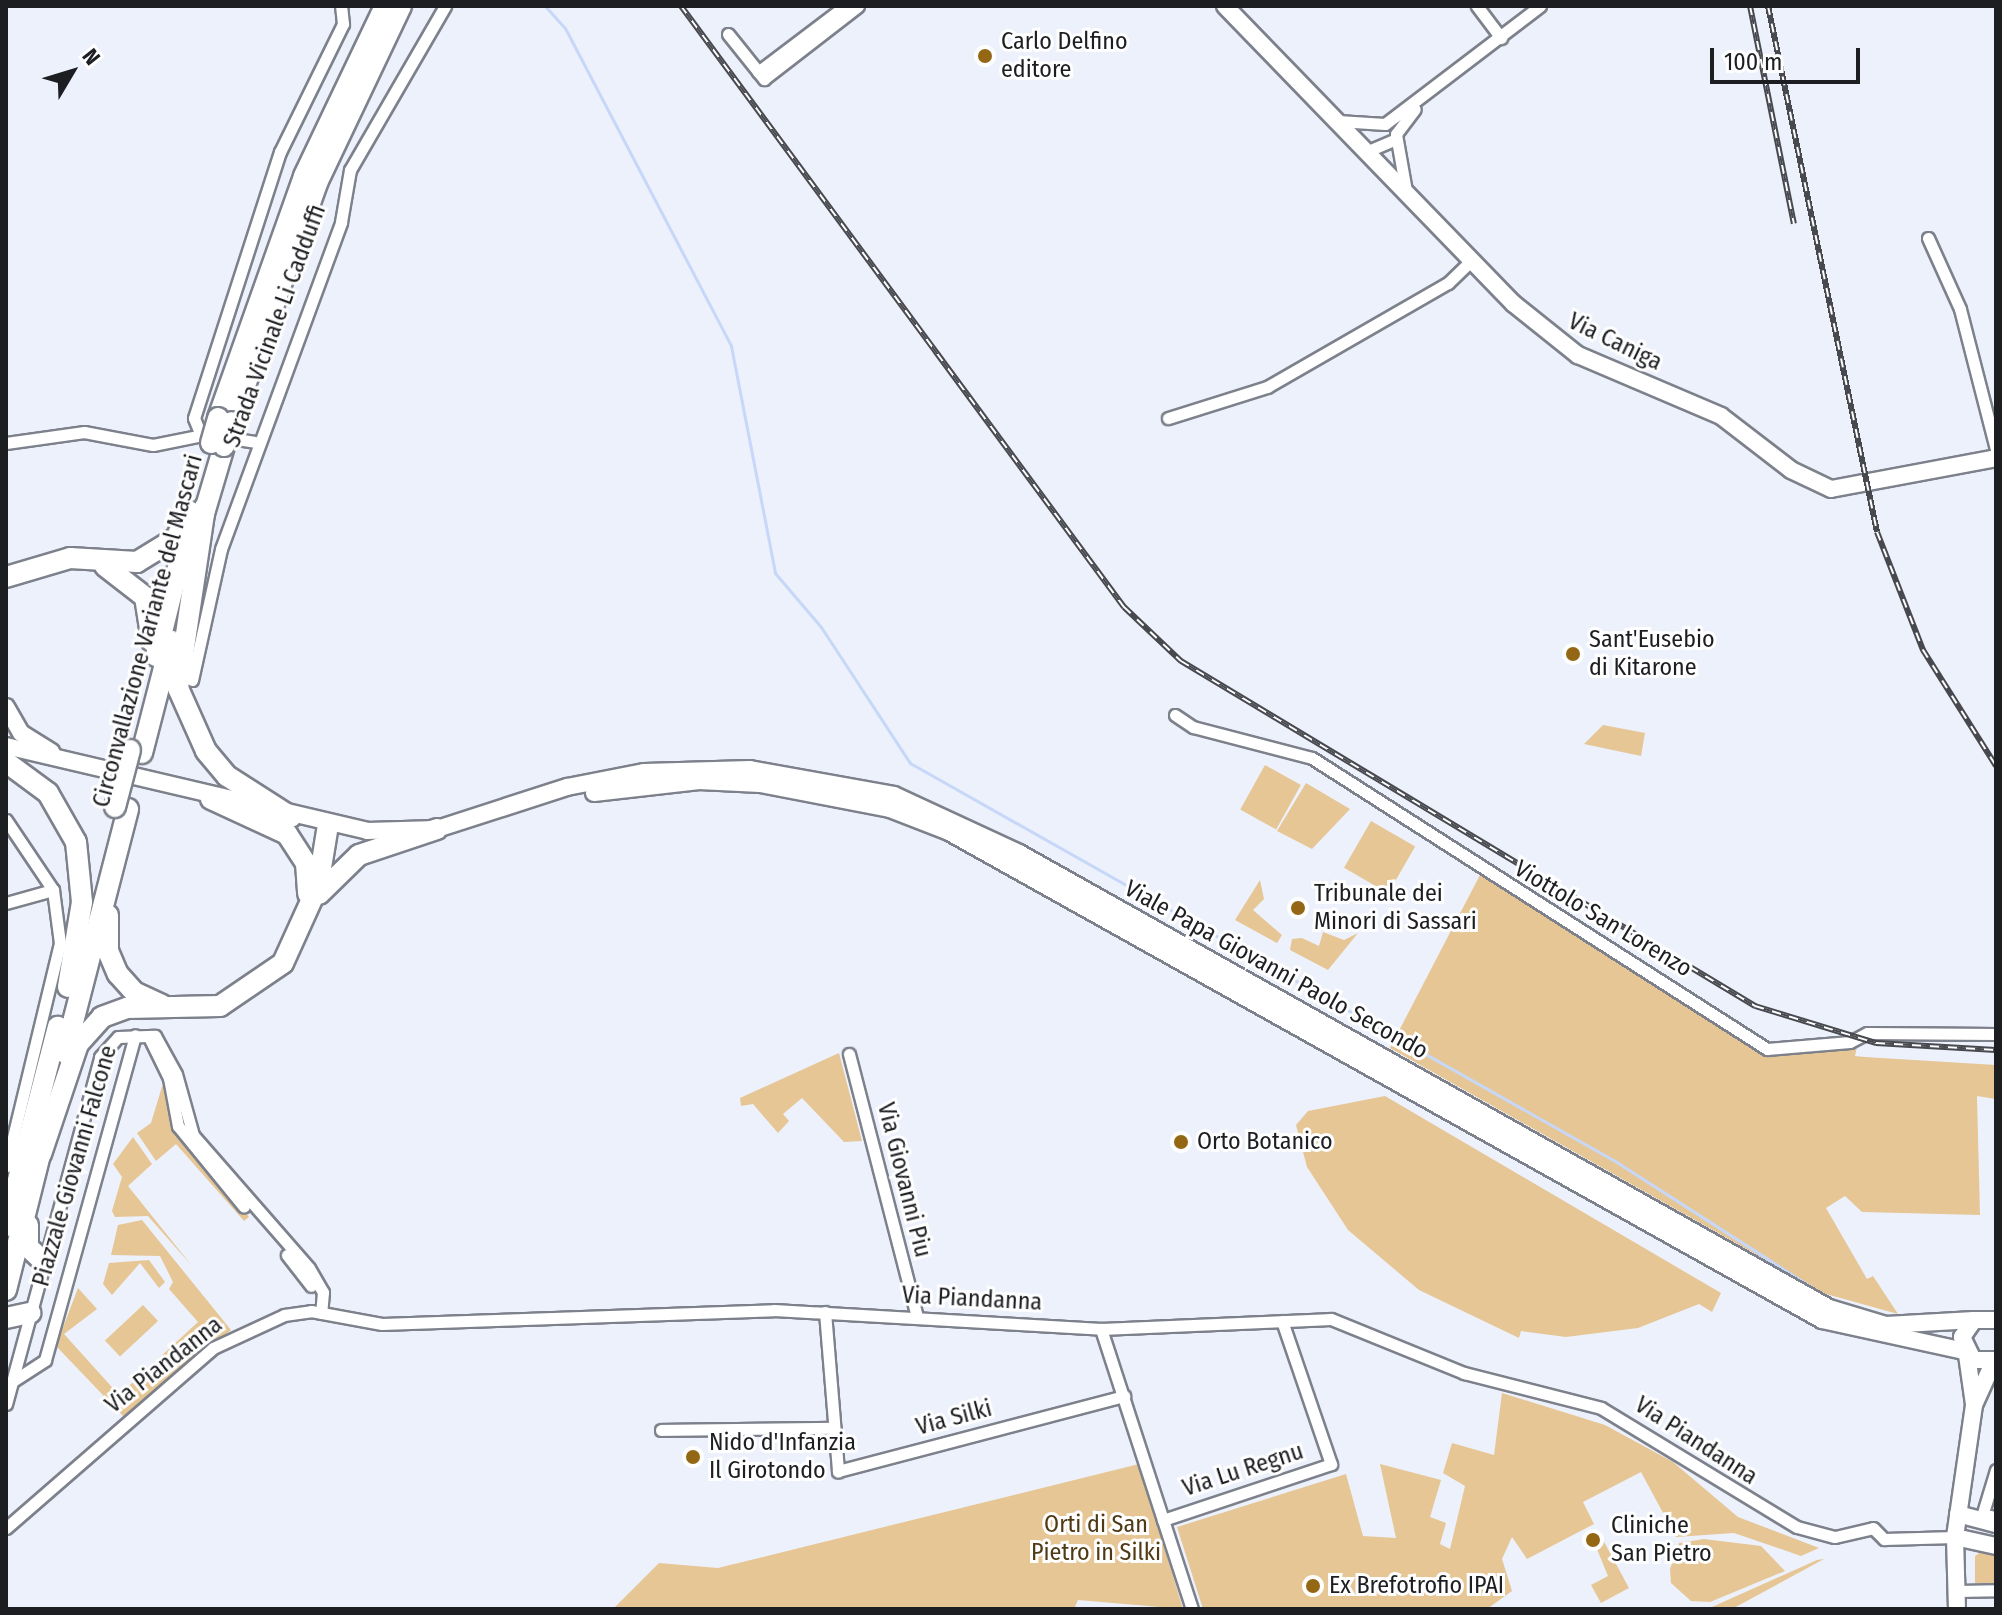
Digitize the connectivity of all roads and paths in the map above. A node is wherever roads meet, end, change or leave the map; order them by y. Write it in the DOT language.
graph roads {
  1 [pos="341,6"];
  2 [pos="385,6"];
  3 [pos="401,6"];
  4 [pos="445,6"];
  5 [pos="845,6"];
  6 [pos="858,6"];
  7 [pos="1225,6"];
  8 [pos="1477,6"];
  9 [pos="1540,6"];
  10 [pos="728,34"];
  11 [pos="1501,38"];
  12 [pos="761,75"];
  13 [pos="1421,103"];
  14 [pos="1338,121"];
  15 [pos="1377,125"];
  16 [pos="1396,139"];
  17 [pos="1368,151"];
  18 [pos="1406,191"];
  19 [pos="1928,238"];
  20 [pos="1472,260"];
  21 [pos="1168,418"];
  22 [pos="225,420"];
  23 [pos="212,441"];
  24 [pos="255,442"];
  25 [pos="6,443"];
  26 [pos="1996,449"];
  27 [pos="1996,458"];
  28 [pos="200,504"];
  29 [pos="105,566"];
  30 [pos="6,577"];
  31 [pos="192,680"];
  32 [pos="150,682"];
  33 [pos="6,707"];
  34 [pos="1175,715"];
  35 [pos="6,746"];
  36 [pos="136,752"];
  37 [pos="63,758"];
  38 [pos="6,762"];
  39 [pos="211,799"];
  40 [pos="525,803"];
  41 [pos="122,808"];
  42 [pos="291,817"];
  43 [pos="6,820"];
  44 [pos="328,825"];
  45 [pos="437,829"];
  46 [pos="53,890"];
  47 [pos="6,903"];
  48 [pos="305,918"];
  49 [pos="68,987"];
  50 [pos="185,1010"];
  51 [pos="141,1034"];
  52 [pos="1996,1034"];
  53 [pos="849,1054"];
  54 [pos="41,1154"];
  55 [pos="6,1167"];
  56 [pos="29,1204"];
  57 [pos="6,1226"];
  58 [pos="42,1265"];
  59 [pos="6,1290"];
  60 [pos="319,1312"];
  61 [pos="825,1312"];
  62 [pos="30,1313"];
  63 [pos="917,1317"];
  64 [pos="6,1318"];
  65 [pos="1994,1318"];
  66 [pos="1974,1320"];
  67 [pos="1282,1321"];
  68 [pos="1101,1329"];
  69 [pos="1965,1359"];
  70 [pos="1995,1360"];
  71 [pos="13,1381"];
  72 [pos="1996,1390"];
  73 [pos="1124,1396"];
  74 [pos="6,1404"];
  75 [pos="1974,1405"];
  76 [pos="831,1428"];
  77 [pos="661,1430"];
  78 [pos="1996,1470"];
  79 [pos="1958,1514"];
  80 [pos="1991,1519"];
  81 [pos="1163,1520"];
  82 [pos="6,1528"];
  83 [pos="1955,1537"];
  84 [pos="1996,1546"];
  85 [pos="1996,1590"];
  86 [pos="1957,1591"];
  87 [pos="1192,1609"];
  88 [pos="1957,1609"];
  1 -- 23 [label="street"];
  2 -- 22 [label="highway, Circonvallazione Variante del Mascari"];
  3 -- 22 [label="highway, Circonvallazione Variante del Mascari"];
  4 -- 24 [label="street, Strada Vicinale Li Cadduffi"];
  5 -- 12 [label="street"];
  6 -- 12 [label="street"];
  7 -- 14 [label="main road, Via Caniga"];
  8 -- 11 [label="street"];
  9 -- 11 [label="street"];
  10 -- 12 [label="street"];
  11 -- 13 [label="street"];
  13 -- 15 [label="street"];
  13 -- 16 [label="street"];
  14 -- 15 [label="street"];
  14 -- 17 [label="main road, Via Caniga"];
  15 -- 17 [label="street"];
  16 -- 17 [label="street"];
  16 -- 18 [label="street"];
  17 -- 18 [label="main road, Via Caniga"];
  18 -- 20 [label="main road, Via Caniga"];
  19 -- 26 [label="street"];
  20 -- 21 [label="street"];
  20 -- 27 [label="main road, Via Caniga"];
  22 -- 23 [label="highway, Circonvallazione Variante del Mascari, bridge"];
  23 -- 24 [label="street"];
  23 -- 25 [label="street"];
  23 -- 28 [label="highway, Circonvallazione Variante del Mascari"];
  24 -- 31 [label="street, Strada Vicinale Li Cadduffi"];
  28 -- 29 [label="highway"];
  28 -- 32 [label="highway, Circonvallazione Variante del Mascari"];
  28 -- 36 [label="highway, Circonvallazione Variante del Mascari"];
  28 -- 42 [label="highway"];
  29 -- 30 [label="highway"];
  29 -- 32 [label="highway"];
  32 -- 36 [label="highway, Circonvallazione Variante del Mascari"];
  33 -- 37 [label="main road, Viale Papa Giovanni Paolo Secondo"];
  34 -- 52 [label="street, Viottolo San Lorenzo"];
  35 -- 37 [label="main road, Viale Papa Giovanni Paolo Secondo"];
  36 -- 41 [label="highway, Circonvallazione Variante del Mascari"];
  37 -- 39 [label="main road, Viale Papa Giovanni Paolo Secondo"];
  38 -- 49 [label="highway"];
  39 -- 42 [label="main road, Viale Papa Giovanni Paolo Secondo"];
  39 -- 48 [label="highway"];
  40 -- 45 [label="main road, Viale Papa Giovanni Paolo Secondo"];
  40 -- 66 [label="main road, Viale Papa Giovanni Paolo Secondo"];
  40 -- 69 [label="main road, Viale Papa Giovanni Paolo Secondo"];
  41 -- 49 [label="highway, Circonvallazione Variante del Mascari"];
  41 -- 50 [label="highway"];
  41 -- 54 [label="highway, Circonvallazione Variante del Mascari"];
  42 -- 44 [label="main road, Viale Papa Giovanni Paolo Secondo"];
  43 -- 46 [label="street"];
  44 -- 45 [label="main road, Viale Papa Giovanni Paolo Secondo"];
  44 -- 48 [label="highway"];
  45 -- 48 [label="highway"];
  46 -- 47 [label="street"];
  46 -- 55 [label="street"];
  48 -- 50 [label="highway"];
  49 -- 57 [label="highway, Circonvallazione Variante del Mascari"];
  50 -- 54 [label="highway"];
  51 -- 58 [label="street, Piazzale Giovanni Falcone"];
  51 -- 60 [label="street"];
  51 -- 71 [label="street, Piazzale Giovanni Falcone"];
  53 -- 63 [label="street, Via Giovanni Piu"];
  54 -- 56 [label="highway, Circonvallazione Variante del Mascari"];
  56 -- 58 [label="highway"];
  56 -- 59 [label="highway, Circonvallazione Variante del Mascari"];
  58 -- 62 [label="street, Piazzale Giovanni Falcone"];
  60 -- 61 [label="street, Via Piandanna"];
  60 -- 82 [label="street, Via Piandanna"];
  61 -- 63 [label="street, Via Piandanna"];
  61 -- 76 [label="street, Via Silki"];
  62 -- 64 [label="highway"];
  62 -- 71 [label="street, Piazzale Giovanni Falcone"];
  63 -- 68 [label="street, Via Piandanna"];
  65 -- 66 [label="main road, Viale Papa Giovanni Paolo Secondo"];
  66 -- 69 [label="main road"];
  67 -- 68 [label="street, Via Piandanna"];
  67 -- 81 [label="street, Via Lu Regnu"];
  67 -- 83 [label="street, Via Piandanna"];
  68 -- 73 [label="street"];
  69 -- 70 [label="main road, Viale Papa Giovanni Paolo Secondo"];
  69 -- 75 [label="main road"];
  70 -- 75 [label="main road"];
  71 -- 74 [label="street, Piazzale Giovanni Falcone"];
  72 -- 75 [label="main road"];
  73 -- 76 [label="street, Via Silki"];
  73 -- 81 [label="street"];
  75 -- 79 [label="main road"];
  76 -- 77 [label="street"];
  78 -- 80 [label="street"];
  79 -- 80 [label="main road"];
  79 -- 83 [label="main road"];
  81 -- 87 [label="street"];
  83 -- 84 [label="main road"];
  83 -- 86 [label="main road"];
  85 -- 86 [label="street"];
  86 -- 88 [label="main road"];
}
